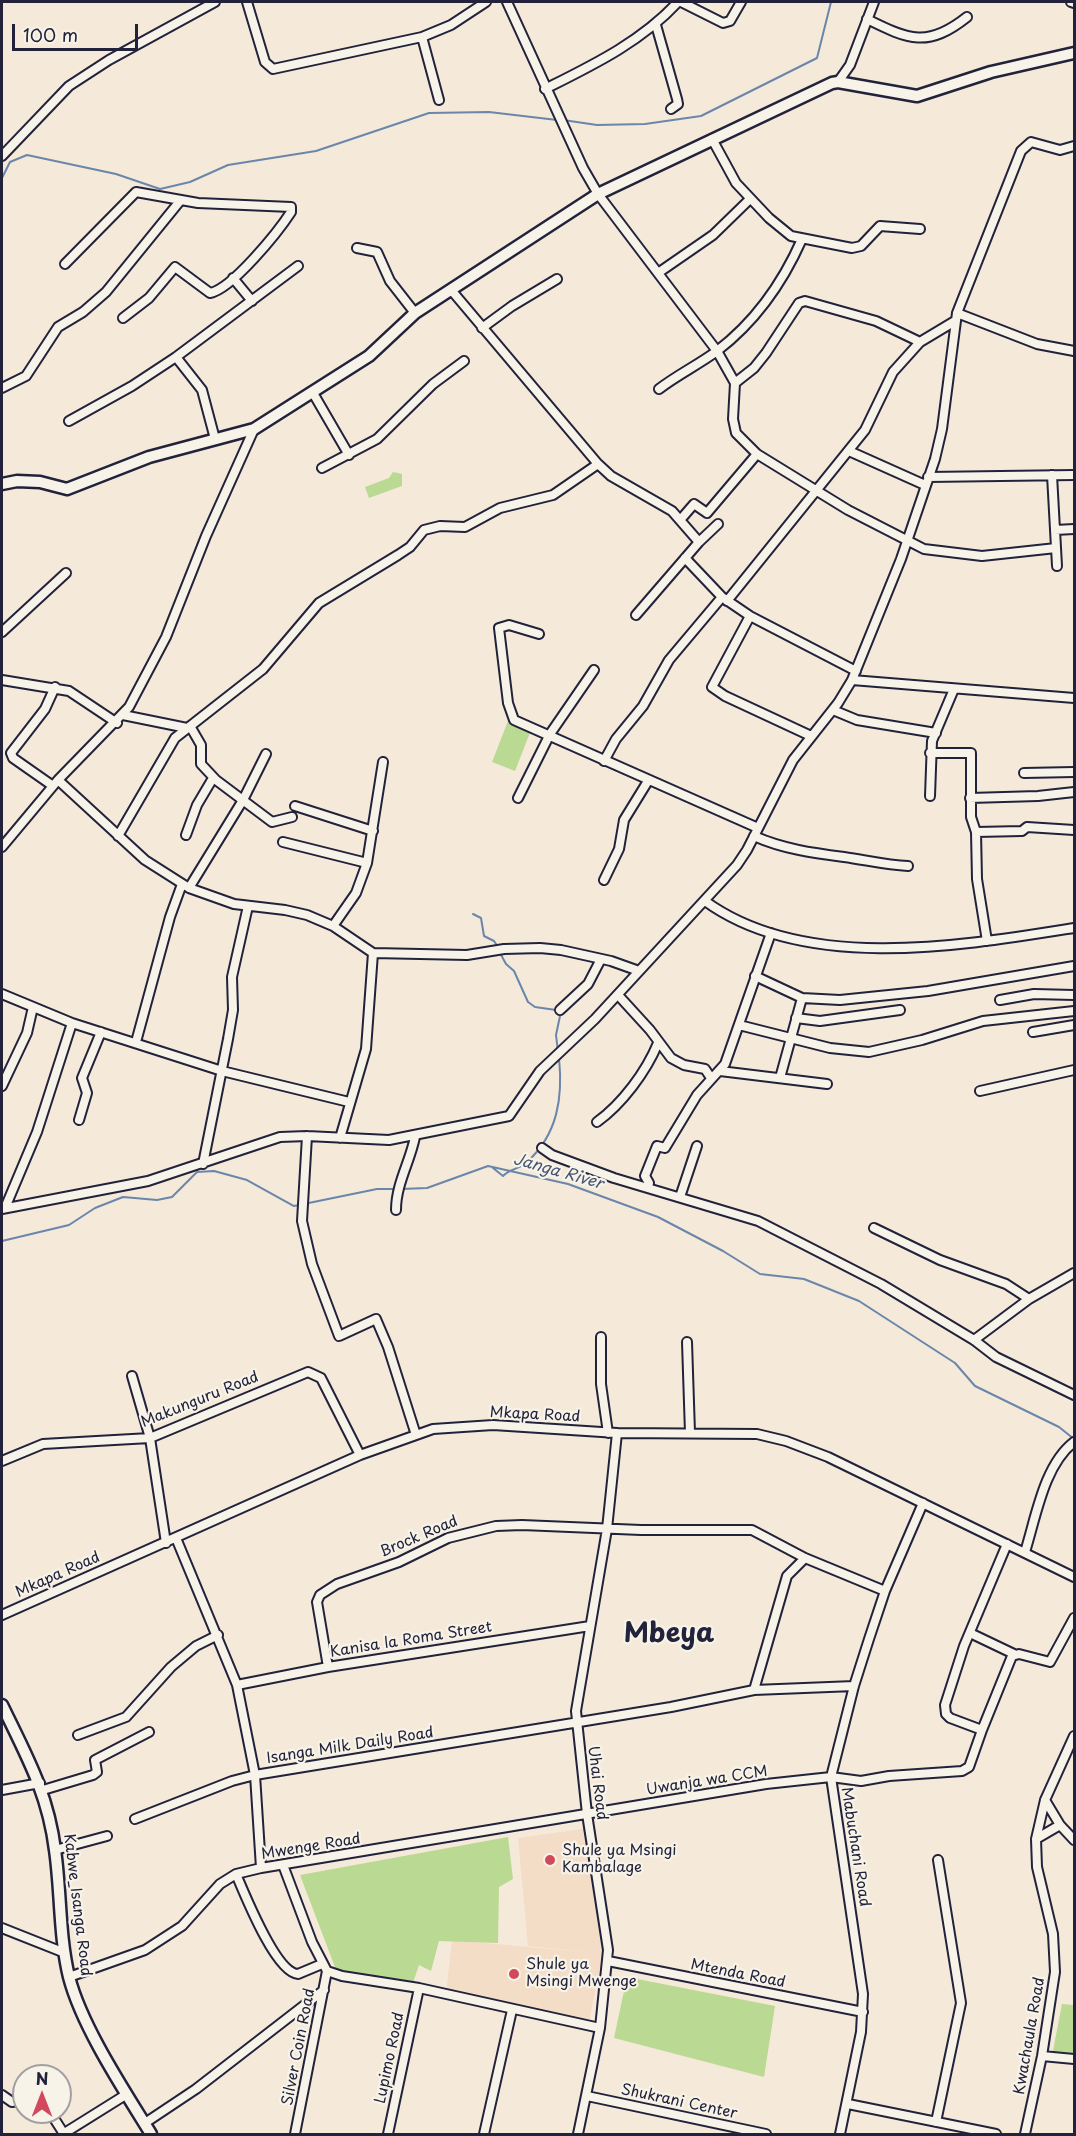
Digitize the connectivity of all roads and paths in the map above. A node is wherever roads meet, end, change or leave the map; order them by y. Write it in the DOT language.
graph roads {
  1 [pos="215,2"];
  2 [pos="247,2"];
  3 [pos="486,2"];
  4 [pos="507,2"];
  5 [pos="679,2"];
  6 [pos="741,2"];
  7 [pos="874,2"];
  8 [pos="967,17"];
  9 [pos="867,20"];
  10 [pos="656,24"];
  11 [pos="422,37"];
  12 [pos="1074,53"];
  13 [pos="838,82"];
  14 [pos="545,89"];
  15 [pos="439,100"];
  16 [pos="671,109"];
  17 [pos="712,140"];
  18 [pos="1074,146"];
  19 [pos="2,156"];
  20 [pos="598,194"];
  21 [pos="750,199"];
  22 [pos="180,201"];
  23 [pos="920,229"];
  24 [pos="802,239"];
  25 [pos="357,248"];
  26 [pos="65,264"];
  27 [pos="298,266"];
  28 [pos="658,273"];
  29 [pos="233,278"];
  30 [pos="557,279"];
  31 [pos="452,291"];
  32 [pos="252,301"];
  33 [pos="415,313"];
  34 [pos="956,317"];
  35 [pos="123,318"];
  36 [pos="482,328"];
  37 [pos="920,342"];
  38 [pos="717,351"];
  39 [pos="1074,351"];
  40 [pos="176,357"];
  41 [pos="464,361"];
  42 [pos="735,383"];
  43 [pos="2,388"];
  44 [pos="659,389"];
  45 [pos="313,393"];
  46 [pos="69,421"];
  47 [pos="254,429"];
  48 [pos="216,439"];
  49 [pos="849,451"];
  50 [pos="757,454"];
  51 [pos="349,455"];
  52 [pos="598,464"];
  53 [pos="322,468"];
  54 [pos="1074,475"];
  55 [pos="1052,476"];
  56 [pos="926,481"];
  57 [pos="2,484"];
  58 [pos="816,488"];
  59 [pos="681,519"];
  60 [pos="718,524"];
  61 [pos="1074,529"];
  62 [pos="1055,530"];
  63 [pos="699,542"];
  64 [pos="907,543"];
  65 [pos="1056,548"];
  66 [pos="685,558"];
  67 [pos="1057,566"];
  68 [pos="66,573"];
  69 [pos="725,599"];
  70 [pos="636,615"];
  71 [pos="750,616"];
  72 [pos="2,632"];
  73 [pos="539,634"];
  74 [pos="594,670"];
  75 [pos="856,671"];
  76 [pos="2,680"];
  77 [pos="852,680"];
  78 [pos="55,687"];
  79 [pos="954,689"];
  80 [pos="1074,698"];
  81 [pos="833,710"];
  82 [pos="123,715"];
  83 [pos="117,723"];
  84 [pos="189,727"];
  85 [pos="936,734"];
  86 [pos="550,735"];
  87 [pos="811,736"];
  88 [pos="930,753"];
  89 [pos="266,754"];
  90 [pos="604,761"];
  91 [pos="383,762"];
  92 [pos="1074,772"];
  93 [pos="1024,773"];
  94 [pos="213,778"];
  95 [pos="648,781"];
  96 [pos="56,783"];
  97 [pos="1074,792"];
  98 [pos="930,796"];
  99 [pos="518,798"];
  100 [pos="970,798"];
  101 [pos="243,800"];
  102 [pos="295,806"];
  103 [pos="292,817"];
  104 [pos="1074,830"];
  105 [pos="373,831"];
  106 [pos="756,832"];
  107 [pos="976,832"];
  108 [pos="186,835"];
  109 [pos="118,836"];
  110 [pos="282,842"];
  111 [pos="2,846"];
  112 [pos="367,863"];
  113 [pos="908,866"];
  114 [pos="604,880"];
  115 [pos="186,886"];
  116 [pos="705,901"];
  117 [pos="248,906"];
  118 [pos="333,926"];
  119 [pos="1074,928"];
  120 [pos="771,933"];
  121 [pos="987,941"];
  122 [pos="373,953"];
  123 [pos="601,959"];
  124 [pos="1074,966"];
  125 [pos="639,971"];
  126 [pos="755,976"];
  127 [pos="2,994"];
  128 [pos="618,995"];
  129 [pos="1074,995"];
  130 [pos="802,998"];
  131 [pos="1000,1000"];
  132 [pos="33,1007"];
  133 [pos="560,1010"];
  134 [pos="900,1010"];
  135 [pos="1074,1011"];
  136 [pos="796,1018"];
  137 [pos="72,1023"];
  138 [pos="739,1024"];
  139 [pos="1074,1025"];
  140 [pos="101,1032"];
  141 [pos="1034,1032"];
  142 [pos="789,1039"];
  143 [pos="136,1042"];
  144 [pos="658,1043"];
  145 [pos="1074,1070"];
  146 [pos="222,1071"];
  147 [pos="720,1071"];
  148 [pos="711,1078"];
  149 [pos="780,1078"];
  150 [pos="827,1084"];
  151 [pos="2,1086"];
  152 [pos="980,1091"];
  153 [pos="349,1102"];
  154 [pos="78,1120"];
  155 [pos="597,1122"];
  156 [pos="307,1136"];
  157 [pos="415,1137"];
  158 [pos="340,1138"];
  159 [pos="698,1146"];
  160 [pos="542,1148"];
  161 [pos="203,1164"];
  162 [pos="648,1187"];
  163 [pos="680,1197"];
  164 [pos="3,1208"];
  165 [pos="396,1210"];
  166 [pos="874,1228"];
  167 [pos="1074,1273"];
  168 [pos="1029,1299"];
  169 [pos="601,1337"];
  170 [pos="974,1340"];
  171 [pos="687,1342"];
  172 [pos="132,1376"];
  173 [pos="1074,1395"];
  174 [pos="613,1433"];
  175 [pos="690,1433"];
  176 [pos="416,1434"];
  177 [pos="150,1438"];
  178 [pos="1074,1442"];
  179 [pos="360,1455"];
  180 [pos="2,1461"];
  181 [pos="923,1503"];
  182 [pos="607,1529"];
  183 [pos="176,1538"];
  184 [pos="166,1543"];
  185 [pos="1007,1544"];
  186 [pos="1025,1552"];
  187 [pos="805,1558"];
  188 [pos="1074,1577"];
  189 [pos="885,1591"];
  190 [pos="2,1615"];
  191 [pos="1074,1618"];
  192 [pos="590,1626"];
  193 [pos="970,1633"];
  194 [pos="218,1635"];
  195 [pos="1014,1654"];
  196 [pos="328,1667"];
  197 [pos="237,1685"];
  198 [pos="854,1686"];
  199 [pos="754,1690"];
  200 [pos="2,1705"];
  201 [pos="576,1722"];
  202 [pos="982,1730"];
  203 [pos="149,1732"];
  204 [pos="78,1735"];
  205 [pos="1074,1736"];
  206 [pos="255,1775"];
  207 [pos="831,1777"];
  208 [pos="42,1787"];
  209 [pos="2,1790"];
  210 [pos="1045,1800"];
  211 [pos="587,1814"];
  212 [pos="135,1819"];
  213 [pos="1060,1825"];
  214 [pos="107,1836"];
  215 [pos="1036,1839"];
  216 [pos="1074,1840"];
  217 [pos="55,1850"];
  218 [pos="938,1860"];
  219 [pos="283,1865"];
  220 [pos="261,1868"];
  221 [pos="236,1874"];
  222 [pos="2,1928"];
  223 [pos="65,1953"];
  224 [pos="608,1961"];
  225 [pos="322,1964"];
  226 [pos="327,1971"];
  227 [pos="69,1977"];
  228 [pos="419,1988"];
  229 [pos="324,1990"];
  230 [pos="512,2010"];
  231 [pos="863,2013"];
  232 [pos="600,2028"];
  233 [pos="1042,2056"];
  234 [pos="1074,2059"];
  235 [pos="127,2094"];
  236 [pos="587,2096"];
  237 [pos="848,2104"];
  238 [pos="936,2122"];
  239 [pos="145,2123"];
  240 [pos="63,2134"];
  241 [pos="151,2134"];
  242 [pos="295,2134"];
  243 [pos="388,2134"];
  244 [pos="483,2134"];
  245 [pos="578,2134"];
  246 [pos="766,2134"];
  247 [pos="840,2134"];
  248 [pos="996,2134"];
  249 [pos="1025,2134"];
  1 -- 19 [label="street"];
  2 -- 11 [label="street"];
  3 -- 11 [label="street"];
  4 -- 14 [label="street"];
  5 -- 6 [label="street"];
  5 -- 10 [label="street"];
  7 -- 9 [label="street"];
  8 -- 9 [label="street"];
  9 -- 13 [label="street"];
  10 -- 14 [label="street"];
  10 -- 16 [label="street"];
  11 -- 15 [label="street"];
  12 -- 13 [label="street"];
  13 -- 17 [label="street"];
  14 -- 20 [label="street"];
  17 -- 20 [label="street"];
  17 -- 21 [label="street"];
  18 -- 34 [label="street"];
  20 -- 28 [label="street"];
  20 -- 31 [label="street"];
  21 -- 24 [label="street"];
  21 -- 28 [label="street"];
  22 -- 26 [label="street"];
  22 -- 29 [label="street"];
  22 -- 43 [label="street"];
  23 -- 24 [label="street"];
  24 -- 38 [label="street"];
  25 -- 33 [label="street"];
  27 -- 32 [label="street"];
  28 -- 38 [label="street"];
  29 -- 32 [label="street"];
  29 -- 35 [label="street"];
  30 -- 36 [label="street"];
  31 -- 33 [label="street"];
  31 -- 36 [label="street"];
  32 -- 40 [label="street"];
  33 -- 45 [label="street"];
  34 -- 37 [label="street"];
  34 -- 39 [label="street"];
  34 -- 56 [label="street"];
  36 -- 52 [label="street"];
  37 -- 42 [label="street"];
  37 -- 49 [label="street"];
  38 -- 42 [label="street"];
  38 -- 44 [label="street"];
  40 -- 46 [label="street"];
  40 -- 48 [label="street"];
  41 -- 51 [label="street"];
  42 -- 50 [label="street"];
  45 -- 47 [label="street"];
  45 -- 51 [label="street"];
  47 -- 48 [label="street"];
  47 -- 82 [label="street"];
  48 -- 57 [label="street"];
  49 -- 56 [label="street"];
  49 -- 58 [label="street"];
  50 -- 58 [label="street"];
  50 -- 59 [label="street"];
  51 -- 53 [label="street"];
  52 -- 59 [label="street"];
  52 -- 84 [label="street"];
  54 -- 55 [label="street"];
  55 -- 56 [label="street"];
  55 -- 62 [label="street"];
  56 -- 64 [label="street"];
  58 -- 64 [label="street"];
  58 -- 69 [label="street"];
  59 -- 63 [label="street"];
  60 -- 63 [label="street"];
  61 -- 62 [label="street"];
  62 -- 65 [label="street"];
  63 -- 66 [label="street"];
  64 -- 65 [label="street"];
  64 -- 75 [label="street"];
  65 -- 67 [label="street"];
  66 -- 69 [label="street"];
  66 -- 70 [label="street"];
  68 -- 72 [label="street"];
  69 -- 71 [label="street"];
  69 -- 90 [label="street"];
  71 -- 75 [label="street"];
  71 -- 87 [label="street"];
  73 -- 86 [label="street"];
  74 -- 86 [label="street"];
  75 -- 77 [label="street"];
  76 -- 78 [label="street"];
  77 -- 79 [label="street"];
  77 -- 81 [label="street"];
  78 -- 83 [label="street"];
  78 -- 96 [label="street"];
  79 -- 80 [label="street"];
  79 -- 85 [label="street"];
  81 -- 85 [label="street"];
  81 -- 87 [label="street"];
  82 -- 83 [label="street"];
  82 -- 84 [label="street"];
  83 -- 96 [label="street"];
  84 -- 94 [label="street"];
  84 -- 109 [label="street"];
  85 -- 88 [label="street"];
  86 -- 90 [label="street"];
  86 -- 99 [label="street"];
  87 -- 106 [label="street"];
  88 -- 98 [label="street"];
  88 -- 100 [label="street"];
  89 -- 101 [label="street"];
  90 -- 95 [label="street"];
  91 -- 105 [label="street"];
  92 -- 93 [label="street"];
  94 -- 101 [label="street"];
  94 -- 108 [label="street"];
  95 -- 106 [label="street"];
  95 -- 114 [label="street"];
  96 -- 109 [label="street"];
  96 -- 111 [label="street"];
  97 -- 100 [label="street"];
  100 -- 107 [label="street"];
  101 -- 103 [label="street"];
  101 -- 115 [label="street"];
  102 -- 105 [label="street"];
  104 -- 107 [label="street"];
  105 -- 112 [label="street"];
  106 -- 113 [label="street"];
  106 -- 116 [label="street"];
  107 -- 121 [label="street"];
  109 -- 115 [label="street"];
  110 -- 112 [label="street"];
  112 -- 118 [label="street"];
  115 -- 117 [label="street"];
  115 -- 143 [label="street"];
  116 -- 120 [label="street"];
  116 -- 125 [label="street"];
  117 -- 118 [label="street"];
  117 -- 146 [label="street"];
  118 -- 122 [label="street"];
  119 -- 121 [label="street"];
  120 -- 121 [label="street"];
  120 -- 126 [label="street"];
  122 -- 123 [label="street"];
  122 -- 153 [label="street"];
  123 -- 125 [label="street"];
  123 -- 133 [label="street"];
  124 -- 130 [label="street"];
  125 -- 128 [label="street"];
  126 -- 130 [label="street"];
  126 -- 138 [label="street"];
  127 -- 132 [label="street"];
  128 -- 144 [label="street"];
  128 -- 157 [label="street"];
  129 -- 131 [label="street"];
  130 -- 136 [label="street"];
  132 -- 137 [label="street"];
  132 -- 151 [label="street"];
  134 -- 136 [label="street"];
  135 -- 142 [label="street"];
  136 -- 142 [label="street"];
  137 -- 140 [label="street"];
  137 -- 164 [label="street"];
  138 -- 142 [label="street"];
  138 -- 147 [label="street"];
  139 -- 141 [label="street"];
  140 -- 143 [label="street"];
  140 -- 154 [label="street"];
  142 -- 149 [label="street"];
  143 -- 146 [label="street"];
  144 -- 148 [label="street"];
  144 -- 155 [label="street"];
  145 -- 152 [label="street"];
  146 -- 153 [label="street"];
  146 -- 161 [label="street"];
  147 -- 148 [label="street"];
  147 -- 149 [label="street"];
  148 -- 162 [label="street"];
  149 -- 150 [label="street"];
  153 -- 158 [label="street"];
  156 -- 158 [label="street"];
  156 -- 161 [label="street"];
  156 -- 176 [label="street"];
  157 -- 158 [label="street"];
  157 -- 165 [label="street"];
  159 -- 163 [label="street"];
  160 -- 162 [label="street"];
  161 -- 164 [label="street"];
  162 -- 163 [label="street"];
  163 -- 170 [label="street"];
  166 -- 168 [label="street"];
  167 -- 168 [label="street"];
  168 -- 170 [label="street"];
  169 -- 174 [label="street, Uhai Road"];
  170 -- 173 [label="street"];
  171 -- 175 [label="street"];
  172 -- 177 [label="street"];
  174 -- 175 [label="street, Mkapa Road"];
  174 -- 176 [label="street, Mkapa Road"];
  174 -- 182 [label="street, Uhai Road"];
  175 -- 181 [label="street, Mkapa Road"];
  176 -- 179 [label="street, Mkapa Road"];
  177 -- 179 [label="street, Makunguru Road"];
  177 -- 180 [label="street, Makunguru Road"];
  177 -- 184 [label="street"];
  178 -- 186 [label="street"];
  179 -- 183 [label="street, Mkapa Road"];
  181 -- 185 [label="street, Mkapa Road"];
  181 -- 189 [label="street, Mabuchani Road"];
  182 -- 187 [label="street"];
  182 -- 192 [label="street, Uhai Road"];
  182 -- 196 [label="street, Brock Road"];
  183 -- 184 [label="street, Mkapa Road"];
  183 -- 194 [label="street"];
  184 -- 190 [label="street, Mkapa Road"];
  185 -- 186 [label="street, Mkapa Road"];
  185 -- 193 [label="street"];
  186 -- 188 [label="street, Mkapa Road"];
  187 -- 189 [label="street"];
  187 -- 199 [label="street"];
  189 -- 198 [label="street, Mabuchani Road"];
  191 -- 195 [label="street"];
  192 -- 196 [label="street, Kanisa la Roma Street"];
  192 -- 201 [label="street, Uhai Road"];
  193 -- 195 [label="street"];
  193 -- 202 [label="street"];
  194 -- 197 [label="street"];
  194 -- 204 [label="street"];
  195 -- 202 [label="street, Uwanja wa CCM"];
  196 -- 197 [label="street, Kanisa la Roma Street"];
  197 -- 206 [label="street"];
  198 -- 199 [label="street, Isanga Milk Daily Road"];
  198 -- 207 [label="street, Mabuchani Road"];
  199 -- 201 [label="street, Isanga Milk Daily Road"];
  200 -- 208 [label="street, Kabwe_Isanga Road"];
  201 -- 206 [label="street, Isanga Milk Daily Road"];
  201 -- 211 [label="street, Uhai Road"];
  202 -- 207 [label="street, Uwanja wa CCM"];
  203 -- 208 [label="street"];
  205 -- 210 [label="street, Kwachaula Road"];
  206 -- 212 [label="street, Isanga Milk Daily Road"];
  206 -- 220 [label="street"];
  207 -- 211 [label="street, Uwanja wa CCM"];
  207 -- 231 [label="street, Mabuchani Road"];
  208 -- 209 [label="street"];
  208 -- 217 [label="street, Kabwe_Isanga Road"];
  210 -- 213 [label="street"];
  210 -- 215 [label="street, Kwachaula Road"];
  211 -- 219 [label="street, Mwenge Road"];
  211 -- 224 [label="street, Uhai Road"];
  213 -- 215 [label="street"];
  213 -- 216 [label="street"];
  214 -- 217 [label="street"];
  215 -- 233 [label="street, Kwachaula Road"];
  217 -- 223 [label="street, Kabwe_Isanga Road"];
  218 -- 238 [label="street"];
  219 -- 220 [label="street, Mwenge Road"];
  219 -- 225 [label="street, Silver Coin Road"];
  220 -- 221 [label="street, Mwenge Road"];
  221 -- 225 [label="street"];
  221 -- 227 [label="street, Mwenge Road"];
  222 -- 223 [label="street"];
  223 -- 227 [label="street, Kabwe_Isanga Road"];
  224 -- 231 [label="street, Mtenda Road"];
  224 -- 232 [label="street, Uhai Road"];
  225 -- 226 [label="street, Silver Coin Road"];
  226 -- 228 [label="street"];
  226 -- 229 [label="street, Silver Coin Road"];
  227 -- 235 [label="street, Kabwe_Isanga Road"];
  228 -- 230 [label="street"];
  228 -- 243 [label="street, Lupimo Road"];
  229 -- 239 [label="street"];
  229 -- 242 [label="street, Silver Coin Road"];
  230 -- 232 [label="street"];
  230 -- 244 [label="street"];
  231 -- 237 [label="street, Mabuchani Road"];
  232 -- 236 [label="street, Uhai Road"];
  233 -- 234 [label="street"];
  233 -- 249 [label="street, Kwachaula Road"];
  235 -- 239 [label="street, Kabwe_Isanga Road"];
  235 -- 240 [label="street"];
  236 -- 245 [label="street, Uhai Road"];
  236 -- 246 [label="street, Shukrani Center"];
  237 -- 238 [label="street"];
  237 -- 247 [label="street, Mabuchani Road"];
  238 -- 248 [label="street"];
  239 -- 241 [label="street, Kabwe_Isanga Road"];
}
